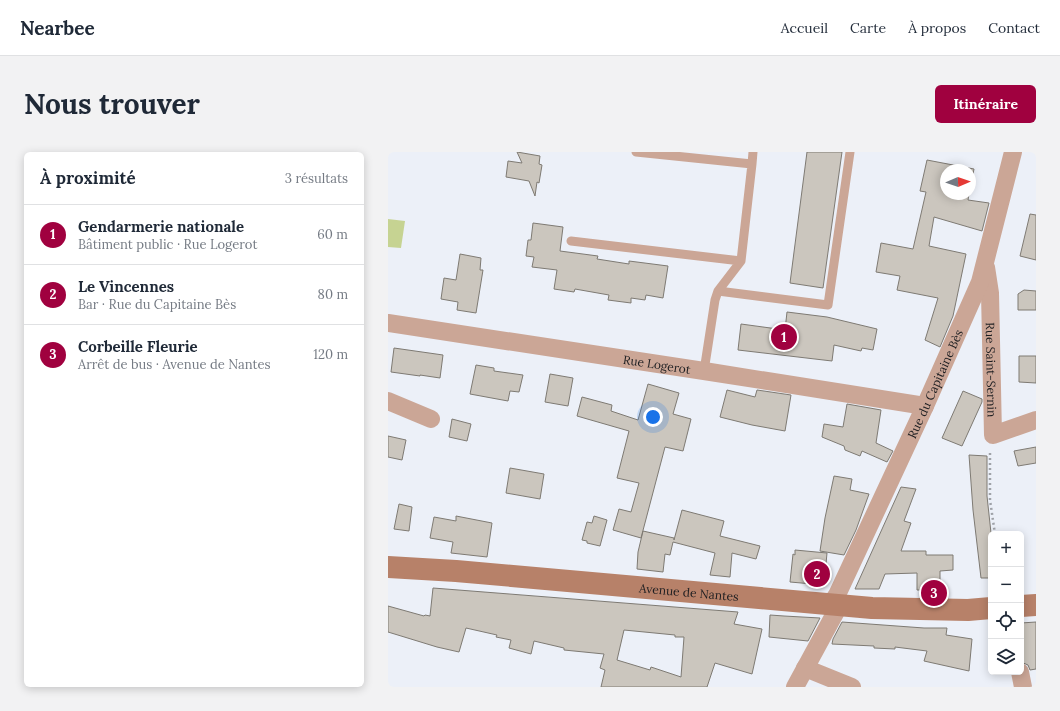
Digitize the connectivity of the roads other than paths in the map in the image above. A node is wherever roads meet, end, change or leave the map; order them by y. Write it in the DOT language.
graph roads {
  1 [pos="636,152"];
  2 [pos="753,152"];
  3 [pos="850,152"];
  4 [pos="1013,152"];
  5 [pos="752,164"];
  6 [pos="571,241"];
  7 [pos="986,260"];
  8 [pos="741,262"];
  9 [pos="718,291"];
  10 [pos="388,324"];
  11 [pos="704,371"];
  12 [pos="388,401"];
  13 [pos="926,406"];
  14 [pos="431,419"];
  15 [pos="1036,420"];
  16 [pos="388,567"];
  17 [pos="835,605"];
  18 [pos="1036,605"];
  19 [pos="1024,606"];
  20 [pos="988,608"];
  21 [pos="805,668"];
  22 [pos="1021,675"];
  23 [pos="795,687"];
  24 [pos="852,687"];
  25 [pos="1023,687"];
  1 -- 5 [label="lane"];
  2 -- 5 [label="lane"];
  3 -- 9 [label="lane"];
  4 -- 7 [label="street, Rue du Capitaine Bès"];
  5 -- 8 [label="lane"];
  6 -- 8 [label="lane"];
  7 -- 13 [label="street, Rue du Capitaine Bès"];
  7 -- 15 [label="street, Rue Saint-Sernin"];
  8 -- 9 [label="lane"];
  9 -- 11 [label="lane"];
  10 -- 11 [label="street, Rue Logerot"];
  11 -- 13 [label="street, Rue Logerot"];
  12 -- 14 [label="street"];
  13 -- 17 [label="street, Rue du Capitaine Bès"];
  16 -- 17 [label="main road, Avenue de Nantes"];
  17 -- 20 [label="main road, Avenue de Nantes"];
  17 -- 21 [label="street, Rue du Capitaine Bès"];
  18 -- 19 [label="main road"];
  21 -- 23 [label="street, Rue du Capitaine Bès"];
  21 -- 24 [label="street"];
  22 -- 25 [label="street"];
}
